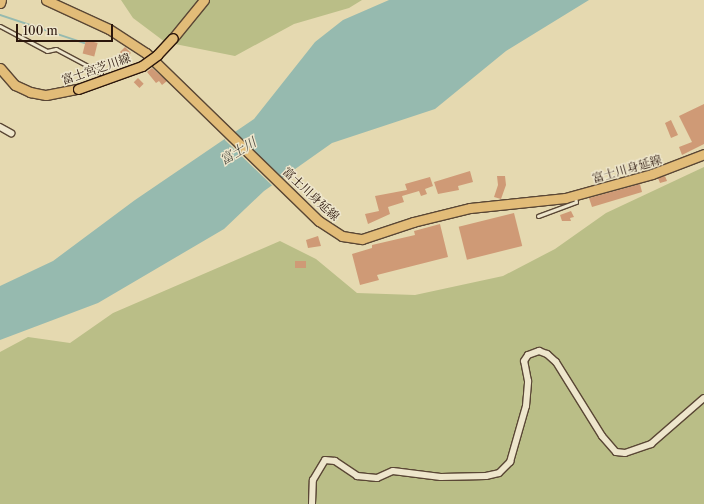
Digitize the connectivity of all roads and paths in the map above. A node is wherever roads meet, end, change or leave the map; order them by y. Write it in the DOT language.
graph roads {
  1 [pos="2,0"];
  2 [pos="46,0"];
  3 [pos="204,0"];
  4 [pos="0,3"];
  5 [pos="0,26"];
  6 [pos="0,68"];
  7 [pos="101,73"];
  8 [pos="0,127"];
  9 [pos="11,133"];
  10 [pos="704,154"];
  11 [pos="575,196"];
  12 [pos="538,216"];
  13 [pos="704,398"];
  14 [pos="312,504"];
  1 -- 4 [label="main road"];
  2 -- 11 [label="main road, 富士川身延線"];
  3 -- 6 [label="main road, 富士宮芝川線, bridge"];
  5 -- 7 [label="lane"];
  8 -- 9 [label="street"];
  10 -- 11 [label="main road, 富士川身延線"];
  11 -- 12 [label="lane"];
  13 -- 14 [label="street"];
}
